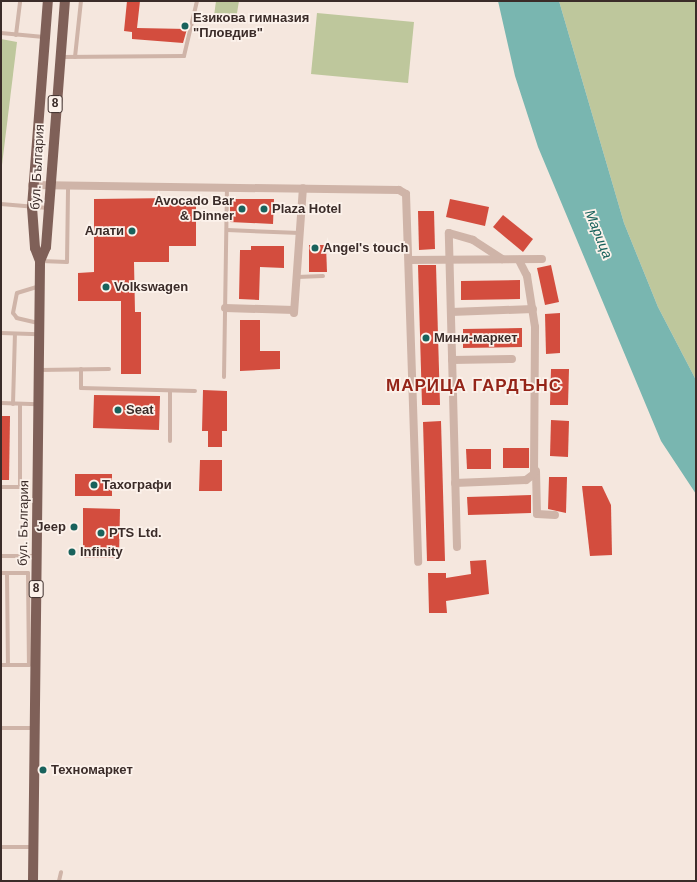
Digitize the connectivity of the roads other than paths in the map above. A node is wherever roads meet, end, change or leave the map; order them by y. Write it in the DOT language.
graph roads {
  1 [pos="20,1"];
  2 [pos="48,1"];
  3 [pos="65,1"];
  4 [pos="81,1"];
  5 [pos="197,1"];
  6 [pos="1,33"];
  7 [pos="16,35"];
  8 [pos="45,37"];
  9 [pos="60,56"];
  10 [pos="75,56"];
  11 [pos="32,185"];
  12 [pos="49,186"];
  13 [pos="68,186"];
  14 [pos="227,188"];
  15 [pos="303,188"];
  16 [pos="1,204"];
  17 [pos="32,207"];
  18 [pos="48,208"];
  19 [pos="227,230"];
  20 [pos="300,233"];
  21 [pos="502,259"];
  22 [pos="542,259"];
  23 [pos="409,260"];
  24 [pos="450,260"];
  25 [pos="520,260"];
  26 [pos="40,261"];
  27 [pos="323,276"];
  28 [pos="297,277"];
  29 [pos="40,286"];
  30 [pos="226,308"];
  31 [pos="533,309"];
  32 [pos="451,312"];
  33 [pos="39,329"];
  34 [pos="1,333"];
  35 [pos="15,334"];
  36 [pos="512,359"];
  37 [pos="452,360"];
  38 [pos="81,369"];
  39 [pos="109,369"];
  40 [pos="39,370"];
  41 [pos="224,377"];
  42 [pos="170,391"];
  43 [pos="195,391"];
  44 [pos="1,403"];
  45 [pos="13,404"];
  46 [pos="20,404"];
  47 [pos="38,404"];
  48 [pos="170,441"];
  49 [pos="536,466"];
  50 [pos="455,483"];
  51 [pos="1,487"];
  52 [pos="555,515"];
  53 [pos="457,547"];
  54 [pos="1,556"];
  55 [pos="37,556"];
  56 [pos="418,562"];
  57 [pos="1,573"];
  58 [pos="8,573"];
  59 [pos="1,665"];
  60 [pos="8,665"];
  61 [pos="1,728"];
  62 [pos="35,728"];
  63 [pos="1,846"];
  64 [pos="33,847"];
  65 [pos="61,872"];
  66 [pos="33,881"];
  67 [pos="59,881"];
  1 -- 7 [label="lane"];
  2 -- 8 [label="main road, бул. България / 8"];
  3 -- 9 [label="main road, бул. България / 8"];
  4 -- 10 [label="lane"];
  5 -- 10 [label="lane"];
  6 -- 7 [label="lane"];
  7 -- 8 [label="lane"];
  8 -- 11 [label="main road, бул. България / 8"];
  9 -- 10 [label="lane"];
  9 -- 12 [label="main road, бул. България / 8"];
  11 -- 12 [label="street"];
  11 -- 17 [label="main road, бул. България / 8"];
  12 -- 13 [label="street"];
  12 -- 18 [label="main road, бул. България / 8"];
  13 -- 14 [label="street"];
  13 -- 26 [label="lane"];
  14 -- 15 [label="street"];
  14 -- 19 [label="lane"];
  15 -- 20 [label="street"];
  15 -- 23 [label="street"];
  16 -- 17 [label="lane"];
  17 -- 18 [label="lane"];
  17 -- 26 [label="main road, бул. България / 8"];
  18 -- 26 [label="main road, бул. България / 8"];
  19 -- 20 [label="lane"];
  19 -- 30 [label="lane"];
  20 -- 28 [label="street"];
  21 -- 24 [label="street"];
  21 -- 24 [label="street"];
  21 -- 25 [label="street"];
  22 -- 25 [label="street"];
  23 -- 24 [label="street"];
  23 -- 56 [label="street"];
  24 -- 32 [label="street"];
  25 -- 31 [label="street"];
  26 -- 29 [label="main road, бул. България / 8"];
  27 -- 28 [label="lane"];
  28 -- 30 [label="street"];
  29 -- 33 [label="main road, бул. България / 8"];
  29 -- 33 [label="lane"];
  30 -- 41 [label="lane"];
  31 -- 32 [label="street"];
  31 -- 49 [label="street"];
  32 -- 37 [label="street"];
  33 -- 35 [label="lane"];
  33 -- 40 [label="main road, бул. България / 8"];
  34 -- 35 [label="lane"];
  35 -- 45 [label="lane"];
  36 -- 37 [label="street"];
  37 -- 50 [label="street"];
  38 -- 39 [label="lane"];
  38 -- 40 [label="lane"];
  38 -- 42 [label="lane"];
  40 -- 47 [label="main road, бул. България / 8"];
  42 -- 43 [label="lane"];
  42 -- 48 [label="lane"];
  44 -- 45 [label="lane"];
  45 -- 46 [label="lane"];
  46 -- 47 [label="lane"];
  46 -- 51 [label="lane"];
  47 -- 55 [label="main road, бул. България / 8"];
  49 -- 50 [label="street"];
  49 -- 52 [label="street"];
  50 -- 53 [label="street"];
  54 -- 55 [label="lane"];
  55 -- 62 [label="main road, бул. България / 8"];
  57 -- 58 [label="lane"];
  58 -- 60 [label="lane"];
  58 -- 60 [label="lane"];
  59 -- 60 [label="lane"];
  61 -- 62 [label="lane"];
  62 -- 64 [label="main road, бул. България / 8"];
  63 -- 64 [label="lane"];
  64 -- 66 [label="main road, бул. България / 8"];
  65 -- 67 [label="lane"];
}
